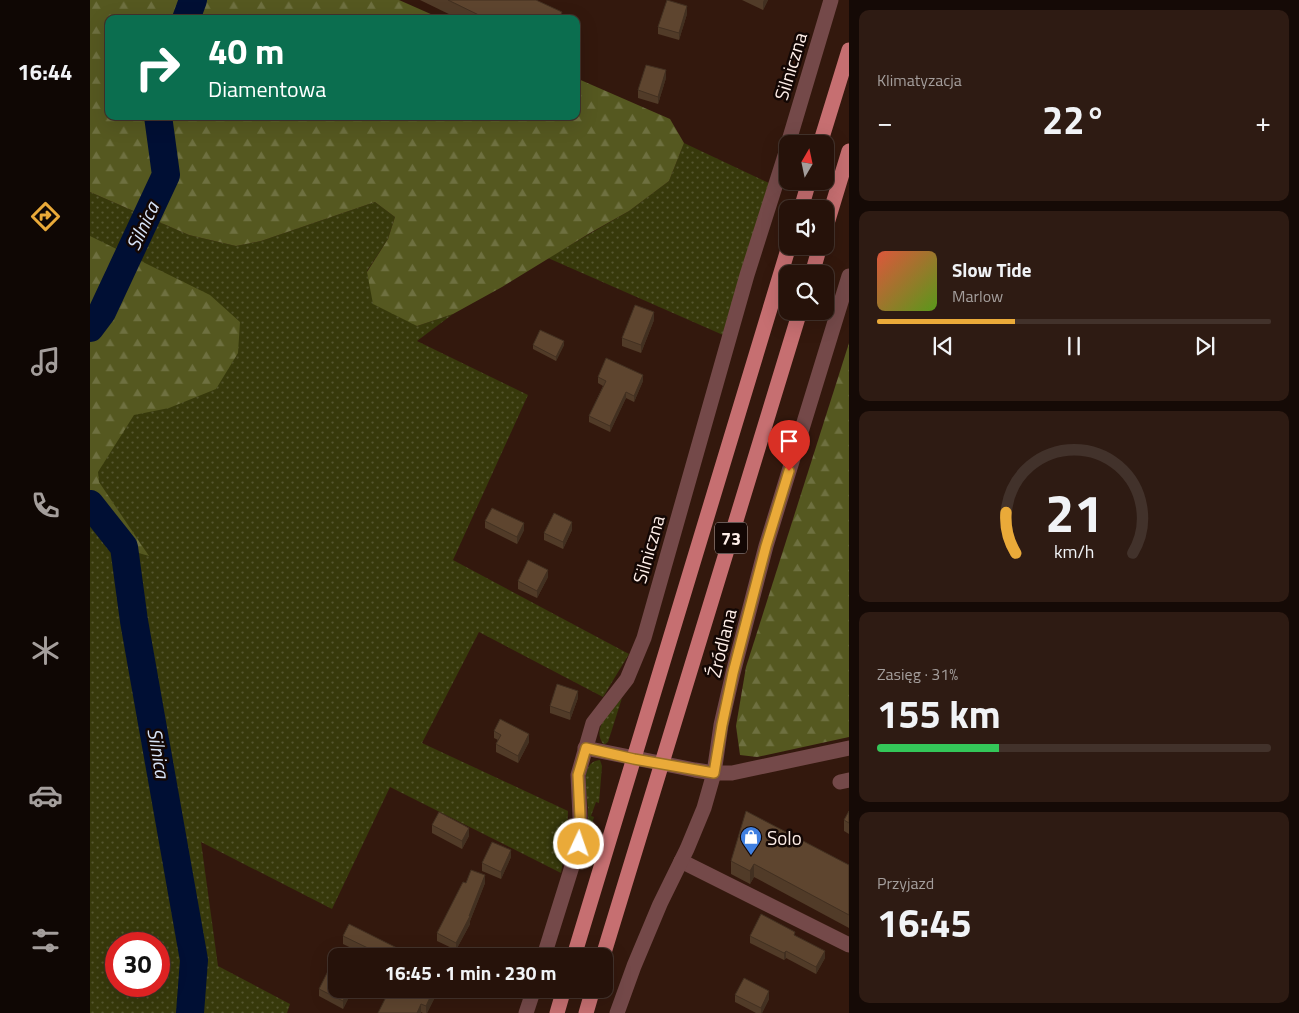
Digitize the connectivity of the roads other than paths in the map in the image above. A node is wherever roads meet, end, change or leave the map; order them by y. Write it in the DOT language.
graph roads {
  1 [pos="831,0"];
  2 [pos="849,50"];
  3 [pos="791,135"];
  4 [pos="823,135"];
  5 [pos="849,151"];
  6 [pos="779,174"];
  7 [pos="834,200"];
  8 [pos="786,255"];
  9 [pos="849,276"];
  10 [pos="797,320"];
  11 [pos="586,748"];
  12 [pos="849,748"];
  13 [pos="634,759"];
  14 [pos="662,764"];
  15 [pos="714,773"];
  16 [pos="681,861"];
  17 [pos="849,945"];
  18 [pos="546,948"];
  19 [pos="576,948"];
  20 [pos="605,948"];
  21 [pos="531,998"];
  22 [pos="561,998"];
  23 [pos="590,998"];
  24 [pos="526,1013"];
  25 [pos="557,1013"];
  26 [pos="586,1013"];
  27 [pos="617,1013"];
  1 -- 3 [label="street, Silniczna"];
  2 -- 4 [label="main road"];
  5 -- 7 [label="main road"];
  6 -- 11 [label="street, Silniczna"];
  8 -- 13 [label="main road, 73"];
  9 -- 15 [label="street, Źródlana"];
  10 -- 14 [label="main road, 73"];
  11 -- 13 [label="street"];
  11 -- 18 [label="street, Silniczna"];
  12 -- 15 [label="street"];
  13 -- 14 [label="street"];
  13 -- 19 [label="main road, 73"];
  14 -- 15 [label="street"];
  14 -- 20 [label="main road, 73"];
  15 -- 16 [label="street, Źródlana"];
  16 -- 17 [label="street"];
  16 -- 27 [label="street, Źródlana"];
  21 -- 24 [label="street"];
  22 -- 25 [label="main road"];
  23 -- 26 [label="main road"];
}
